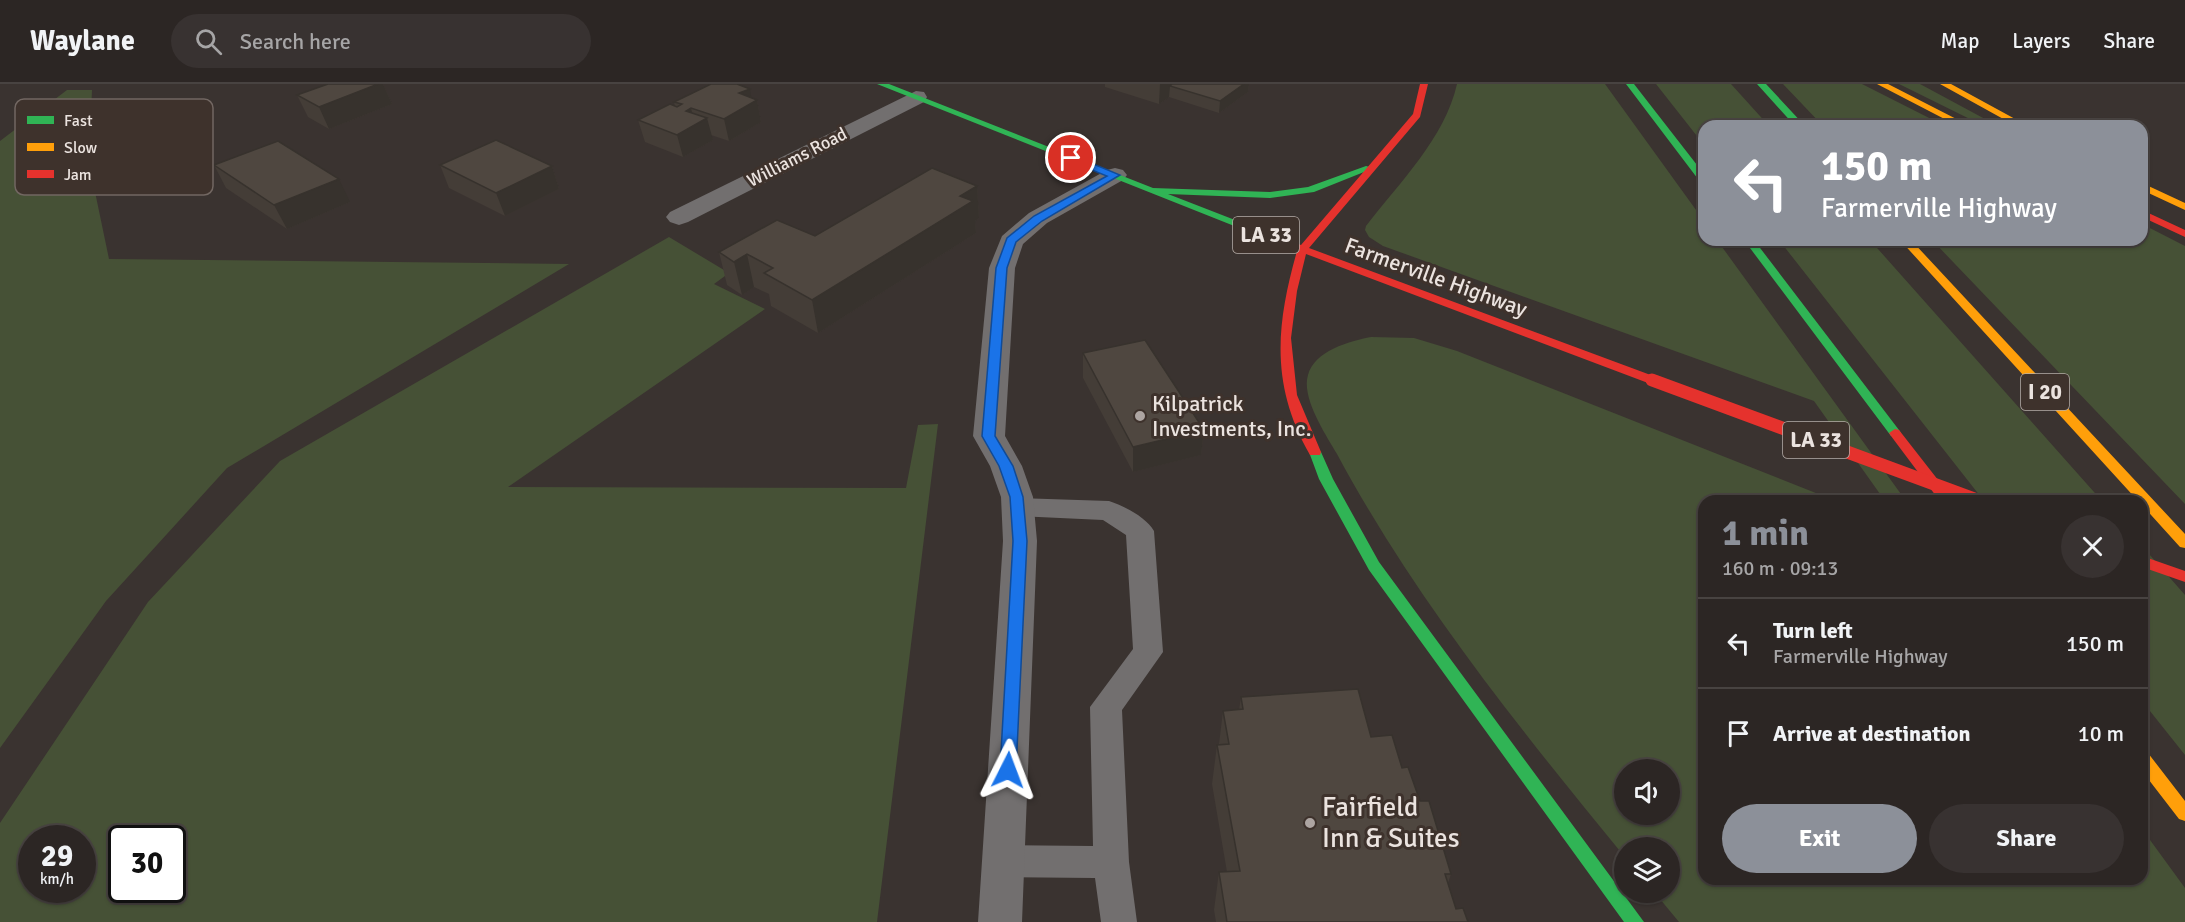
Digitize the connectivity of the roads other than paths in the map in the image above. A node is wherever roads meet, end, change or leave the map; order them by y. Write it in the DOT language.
graph roads {
  1 [pos="881,84"];
  2 [pos="1424,84"];
  3 [pos="1630,84"];
  4 [pos="1761,84"];
  5 [pos="1881,84"];
  6 [pos="1944,84"];
  7 [pos="916,97"];
  8 [pos="1794,120"];
  9 [pos="1953,120"];
  10 [pos="2012,120"];
  11 [pos="1373,166"];
  12 [pos="1698,173"];
  13 [pos="1115,175"];
  14 [pos="2148,189"];
  15 [pos="1155,190"];
  16 [pos="2185,207"];
  17 [pos="2148,216"];
  18 [pos="679,217"];
  19 [pos="2185,234"];
  20 [pos="1754,246"];
  21 [pos="1911,246"];
  22 [pos="1302,250"];
  23 [pos="1942,495"];
  24 [pos="1964,495"];
  25 [pos="2141,495"];
  26 [pos="2148,503"];
  27 [pos="1017,507"];
  28 [pos="2185,543"];
  29 [pos="2148,563"];
  30 [pos="2185,577"];
  31 [pos="2148,766"];
  32 [pos="2185,814"];
  33 [pos="1003,861"];
  34 [pos="1111,862"];
  35 [pos="1000,922"];
  36 [pos="1119,922"];
  37 [pos="1635,922"];
  1 -- 7 [label="main road, Farmerville Highway / LA 33"];
  2 -- 11 [label="main road"];
  3 -- 12 [label="main road"];
  4 -- 8 [label="main road"];
  5 -- 9 [label="main road"];
  6 -- 10 [label="main road"];
  7 -- 13 [label="main road, Farmerville Highway / LA 33"];
  7 -- 18 [label="street, Williams Road"];
  11 -- 15 [label="main road"];
  11 -- 22 [label="main road"];
  13 -- 15 [label="main road, Farmerville Highway / LA 33"];
  13 -- 27 [label="street"];
  14 -- 16 [label="main road"];
  15 -- 22 [label="main road, Farmerville Highway / LA 33"];
  17 -- 19 [label="main road"];
  20 -- 23 [label="main road"];
  21 -- 25 [label="main road, I 20"];
  22 -- 24 [label="main road, Farmerville Highway / LA 33, bridge"];
  22 -- 37 [label="main road"];
  26 -- 28 [label="main road, I 20"];
  27 -- 33 [label="street"];
  27 -- 34 [label="lane"];
  29 -- 30 [label="main road"];
  31 -- 32 [label="main road"];
  33 -- 34 [label="lane"];
  33 -- 35 [label="street"];
  34 -- 36 [label="lane"];
}
